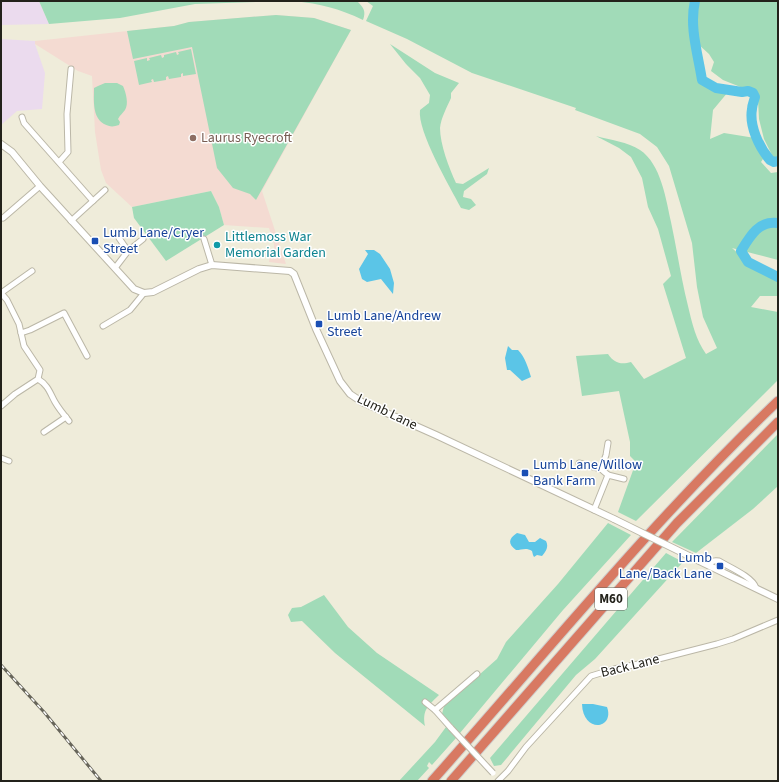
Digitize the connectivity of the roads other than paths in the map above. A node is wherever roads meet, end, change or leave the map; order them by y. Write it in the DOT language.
graph roads {
  1 [pos="71,69"];
  2 [pos="22,117"];
  3 [pos="1,144"];
  4 [pos="59,162"];
  5 [pos="40,186"];
  6 [pos="105,190"];
  7 [pos="93,201"];
  8 [pos="3,218"];
  9 [pos="71,221"];
  10 [pos="119,238"];
  11 [pos="142,239"];
  12 [pos="204,239"];
  13 [pos="128,251"];
  14 [pos="212,264"];
  15 [pos="115,268"];
  16 [pos="32,271"];
  17 [pos="1,293"];
  18 [pos="144,293"];
  19 [pos="70,309"];
  20 [pos="64,313"];
  21 [pos="103,326"];
  22 [pos="21,333"];
  23 [pos="87,356"];
  24 [pos="38,379"];
  25 [pos="778,401"];
  26 [pos="1,406"];
  27 [pos="778,422"];
  28 [pos="44,432"];
  29 [pos="608,443"];
  30 [pos="1,458"];
  31 [pos="9,460"];
  32 [pos="579,462"];
  33 [pos="601,469"];
  34 [pos="608,475"];
  35 [pos="624,479"];
  36 [pos="594,510"];
  37 [pos="778,599"];
  38 [pos="778,620"];
  39 [pos="477,674"];
  40 [pos="425,702"];
  41 [pos="435,710"];
  42 [pos="432,781"];
  43 [pos="451,781"];
  44 [pos="500,781"];
  1 -- 4 [label="street"];
  2 -- 4 [label="street"];
  3 -- 5 [label="street"];
  4 -- 7 [label="street"];
  5 -- 8 [label="street"];
  5 -- 9 [label="street"];
  6 -- 7 [label="street"];
  7 -- 9 [label="street"];
  9 -- 15 [label="street"];
  10 -- 13 [label="street"];
  11 -- 13 [label="street"];
  12 -- 14 [label="street"];
  13 -- 15 [label="street"];
  14 -- 18 [label="street, Lumb Lane"];
  14 -- 36 [label="street, Lumb Lane"];
  15 -- 18 [label="street"];
  16 -- 17 [label="street"];
  17 -- 22 [label="street"];
  18 -- 21 [label="street"];
  19 -- 20 [label="street"];
  20 -- 22 [label="street"];
  20 -- 23 [label="street"];
  22 -- 24 [label="street"];
  24 -- 26 [label="street"];
  24 -- 28 [label="street"];
  25 -- 42 [label="highway, M60"];
  27 -- 43 [label="highway, M60"];
  29 -- 33 [label="street"];
  30 -- 31 [label="street"];
  32 -- 33 [label="street"];
  33 -- 34 [label="street"];
  34 -- 35 [label="street"];
  34 -- 36 [label="street"];
  36 -- 37 [label="street, Lumb Lane, bridge"];
  38 -- 44 [label="street, Back Lane"];
  39 -- 41 [label="street"];
  40 -- 41 [label="street"];
  41 -- 44 [label="street, Back Lane, bridge"];
}
